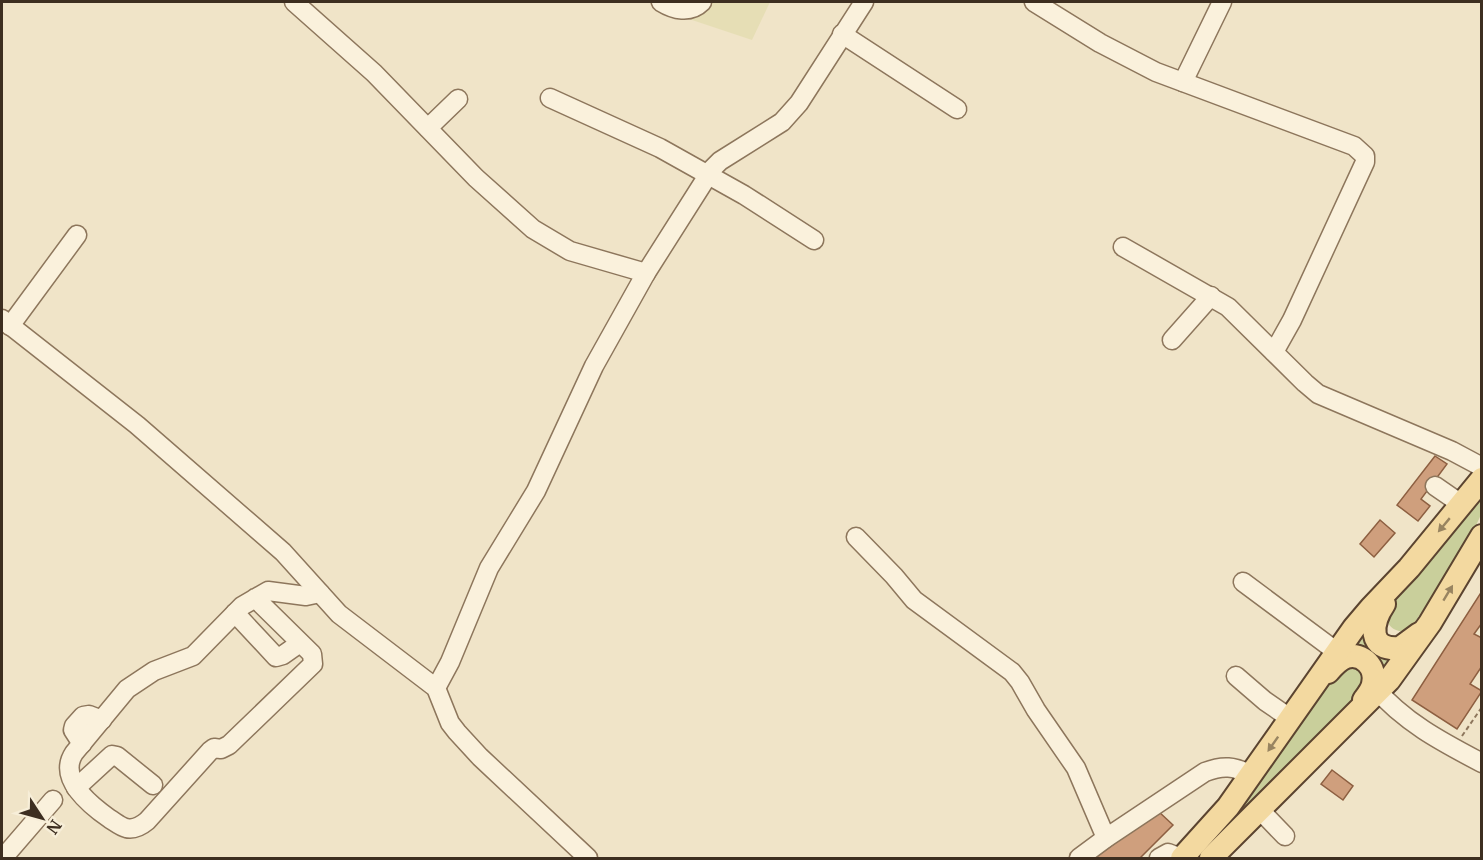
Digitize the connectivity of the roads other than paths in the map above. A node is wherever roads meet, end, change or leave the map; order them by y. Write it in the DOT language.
graph roads {
  1 [pos="294,2"];
  2 [pos="661,2"];
  3 [pos="702,2"];
  4 [pos="864,2"];
  5 [pos="1038,2"];
  6 [pos="1222,2"];
  7 [pos="843,34"];
  8 [pos="1183,82"];
  9 [pos="550,98"];
  10 [pos="458,99"];
  11 [pos="957,109"];
  12 [pos="428,128"];
  13 [pos="707,174"];
  14 [pos="77,235"];
  15 [pos="814,240"];
  16 [pos="1123,247"];
  17 [pos="646,273"];
  18 [pos="1211,296"];
  19 [pos="6,322"];
  20 [pos="1172,340"];
  21 [pos="1274,352"];
  22 [pos="1482,467"];
  23 [pos="1482,479"];
  24 [pos="1435,486"];
  25 [pos="1461,504"];
  26 [pos="1482,536"];
  27 [pos="856,537"];
  28 [pos="1409,568"];
  29 [pos="1243,582"];
  30 [pos="320,593"];
  31 [pos="255,598"];
  32 [pos="235,613"];
  33 [pos="1430,623"];
  34 [pos="300,643"];
  35 [pos="1337,652"];
  36 [pos="1236,676"];
  37 [pos="436,688"];
  38 [pos="1376,689"];
  39 [pos="1311,690"];
  40 [pos="1291,719"];
  41 [pos="1482,763"];
  42 [pos="1251,775"];
  43 [pos="153,785"];
  44 [pos="76,788"];
  45 [pos="53,800"];
  46 [pos="1259,809"];
  47 [pos="1285,836"];
  48 [pos="1106,838"];
  49 [pos="3,858"];
  50 [pos="588,858"];
  51 [pos="1079,858"];
  52 [pos="1158,858"];
  53 [pos="1181,858"];
  54 [pos="1211,858"];
  1 -- 12 [label="street"];
  2 -- 3 [label="street"];
  4 -- 7 [label="street"];
  5 -- 8 [label="street"];
  6 -- 8 [label="street"];
  7 -- 11 [label="street"];
  7 -- 13 [label="street"];
  8 -- 21 [label="street"];
  9 -- 13 [label="street"];
  10 -- 12 [label="street"];
  12 -- 17 [label="street"];
  13 -- 15 [label="street"];
  13 -- 17 [label="street"];
  14 -- 19 [label="street"];
  16 -- 18 [label="street"];
  17 -- 37 [label="street"];
  18 -- 20 [label="street"];
  18 -- 21 [label="street"];
  19 -- 30 [label="street"];
  21 -- 22 [label="street"];
  23 -- 25 [label="main road"];
  24 -- 25 [label="street"];
  25 -- 28 [label="main road, one-way"];
  33 -- 26 [label="main road, one-way"];
  27 -- 48 [label="street"];
  28 -- 33 [label="main road"];
  28 -- 35 [label="main road"];
  29 -- 35 [label="street"];
  30 -- 31 [label="street"];
  30 -- 37 [label="street"];
  31 -- 32 [label="street"];
  31 -- 34 [label="street"];
  32 -- 34 [label="street"];
  32 -- 44 [label="street"];
  33 -- 38 [label="main road"];
  34 -- 44 [label="street"];
  35 -- 39 [label="main road"];
  36 -- 40 [label="street"];
  37 -- 50 [label="street"];
  38 -- 39 [label="main road"];
  38 -- 41 [label="street"];
  38 -- 46 [label="main road"];
  39 -- 40 [label="main road"];
  40 -- 42 [label="main road, one-way"];
  42 -- 48 [label="street"];
  42 -- 53 [label="main road"];
  43 -- 44 [label="street"];
  45 -- 49 [label="street"];
  46 -- 47 [label="street"];
  46 -- 54 [label="main road"];
  48 -- 51 [label="street"];
  52 -- 53 [label="street"];
}
